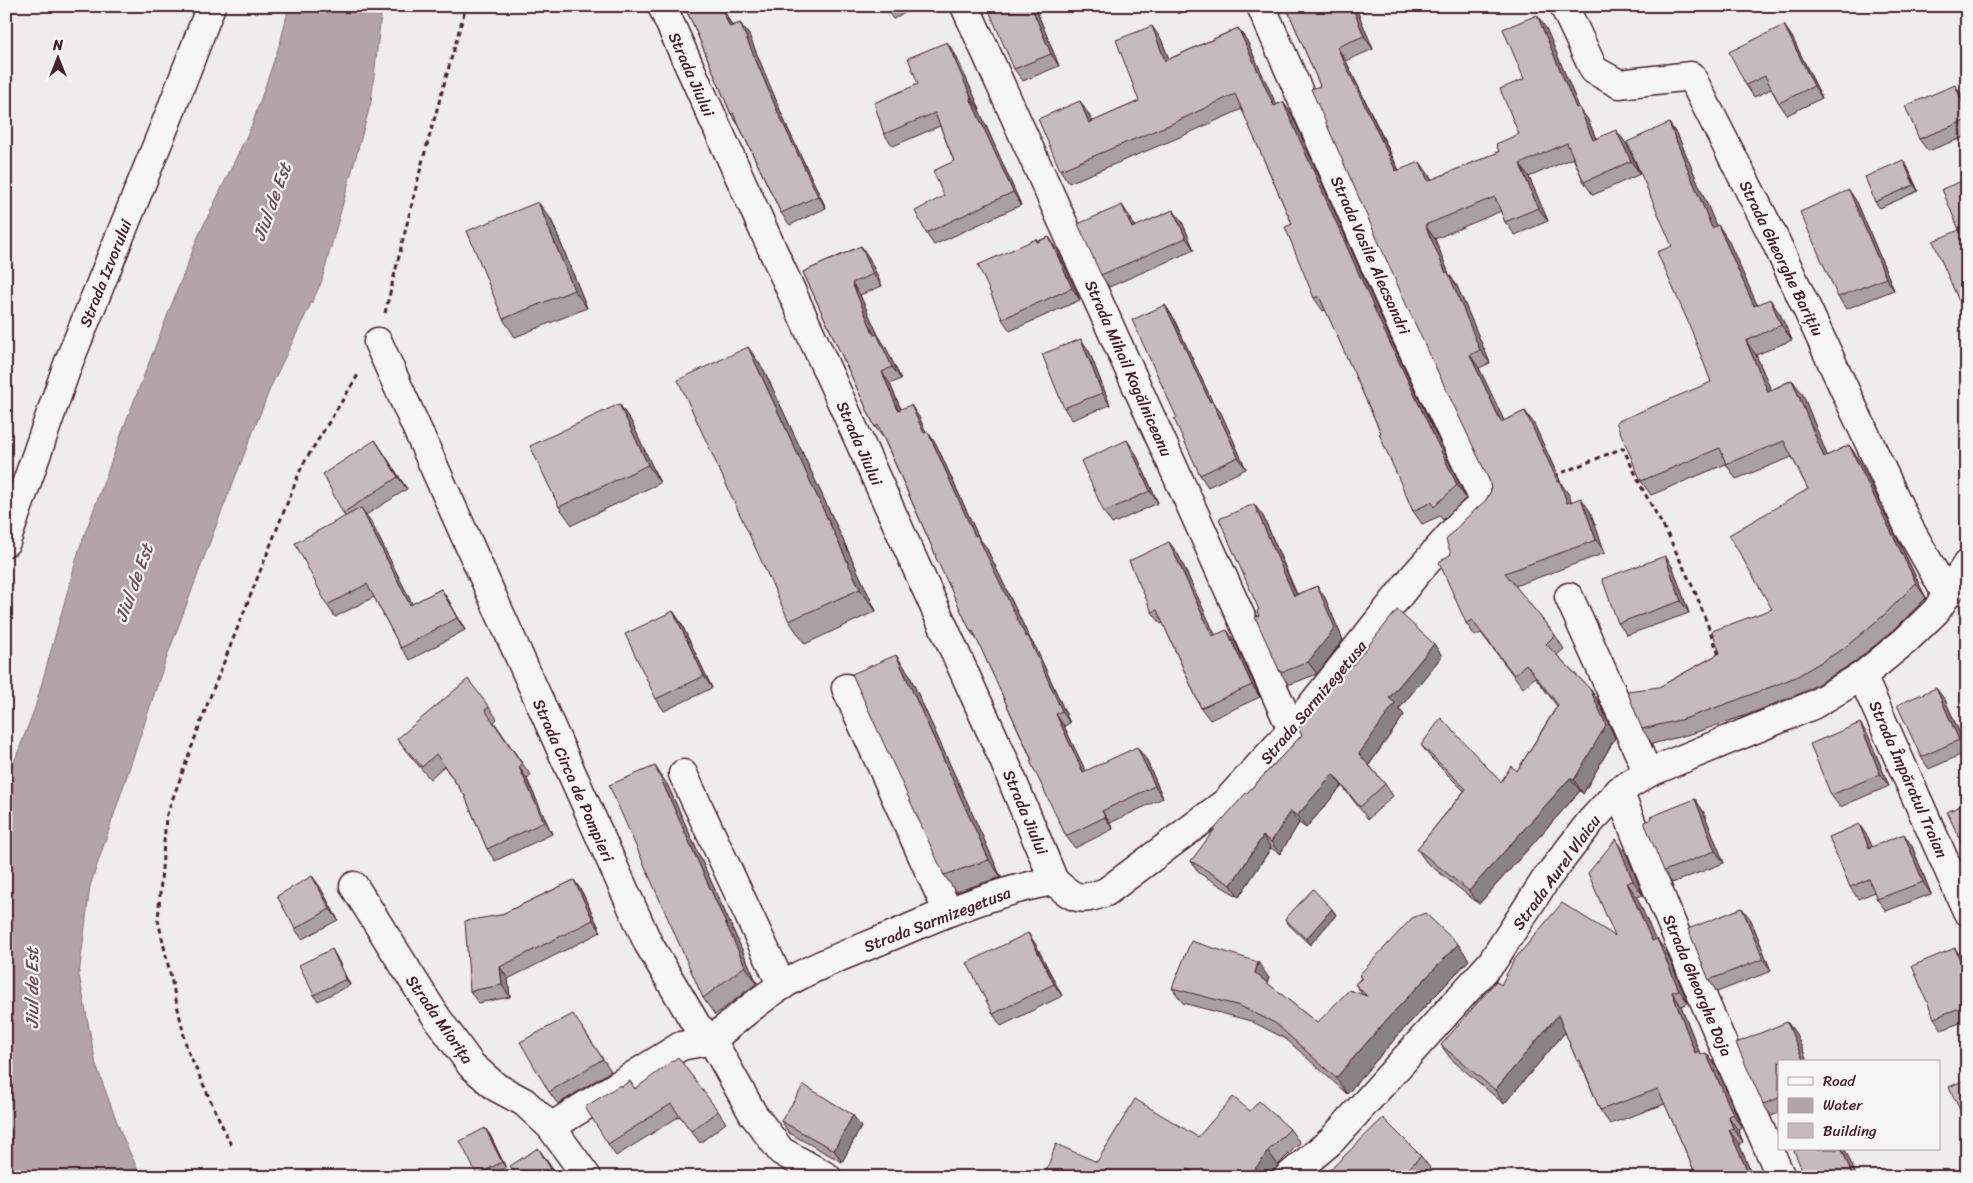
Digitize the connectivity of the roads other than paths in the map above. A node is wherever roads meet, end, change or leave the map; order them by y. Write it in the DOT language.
graph roads {
  1 [pos="211,6"];
  2 [pos="662,6"];
  3 [pos="965,6"];
  4 [pos="1261,6"];
  5 [pos="1564,6"];
  6 [pos="378,342"];
  7 [pos="1485,502"];
  8 [pos="6,542"];
  9 [pos="1967,564"];
  10 [pos="1947,595"];
  11 [pos="1569,597"];
  12 [pos="1862,676"];
  13 [pos="846,688"];
  14 [pos="1292,730"];
  15 [pos="1648,773"];
  16 [pos="683,774"];
  17 [pos="1619,791"];
  18 [pos="1054,881"];
  19 [pos="354,886"];
  20 [pos="1967,910"];
  21 [pos="948,912"];
  22 [pos="782,986"];
  23 [pos="712,1040"];
  24 [pos="552,1128"];
  25 [pos="587,1177"];
  26 [pos="827,1177"];
  27 [pos="1288,1177"];
  28 [pos="1781,1177"];
  1 -- 8 [label="street, Strada Izvorului"];
  2 -- 18 [label="street, Strada Jiului"];
  3 -- 14 [label="street, Strada Mihail Kogălniceanu"];
  4 -- 7 [label="street, Strada Vasile Alecsandri"];
  5 -- 10 [label="street, Strada Gheorghe Barițiu"];
  6 -- 23 [label="street, Strada Circa de Pompieri"];
  7 -- 14 [label="street, Strada Sarmizegetusa"];
  9 -- 10 [label="street, Strada Aurel Vlaicu"];
  10 -- 12 [label="street, Strada Aurel Vlaicu"];
  11 -- 15 [label="street"];
  12 -- 15 [label="street, Strada Aurel Vlaicu"];
  12 -- 20 [label="street, Strada Împăratul Traian"];
  13 -- 21 [label="street"];
  14 -- 18 [label="street, Strada Sarmizegetusa"];
  15 -- 17 [label="street, Strada Aurel Vlaicu"];
  16 -- 22 [label="street"];
  17 -- 27 [label="street, Strada Aurel Vlaicu"];
  17 -- 28 [label="street, Strada Gheorghe Doja"];
  18 -- 21 [label="street, Strada Sarmizegetusa"];
  19 -- 24 [label="street, Strada Miorița"];
  21 -- 22 [label="street, Strada Sarmizegetusa"];
  22 -- 23 [label="street, Strada Sarmizegetusa"];
  23 -- 24 [label="street"];
  23 -- 26 [label="street, Strada Circa de Pompieri"];
  24 -- 25 [label="street, Strada Miorița"];
}
